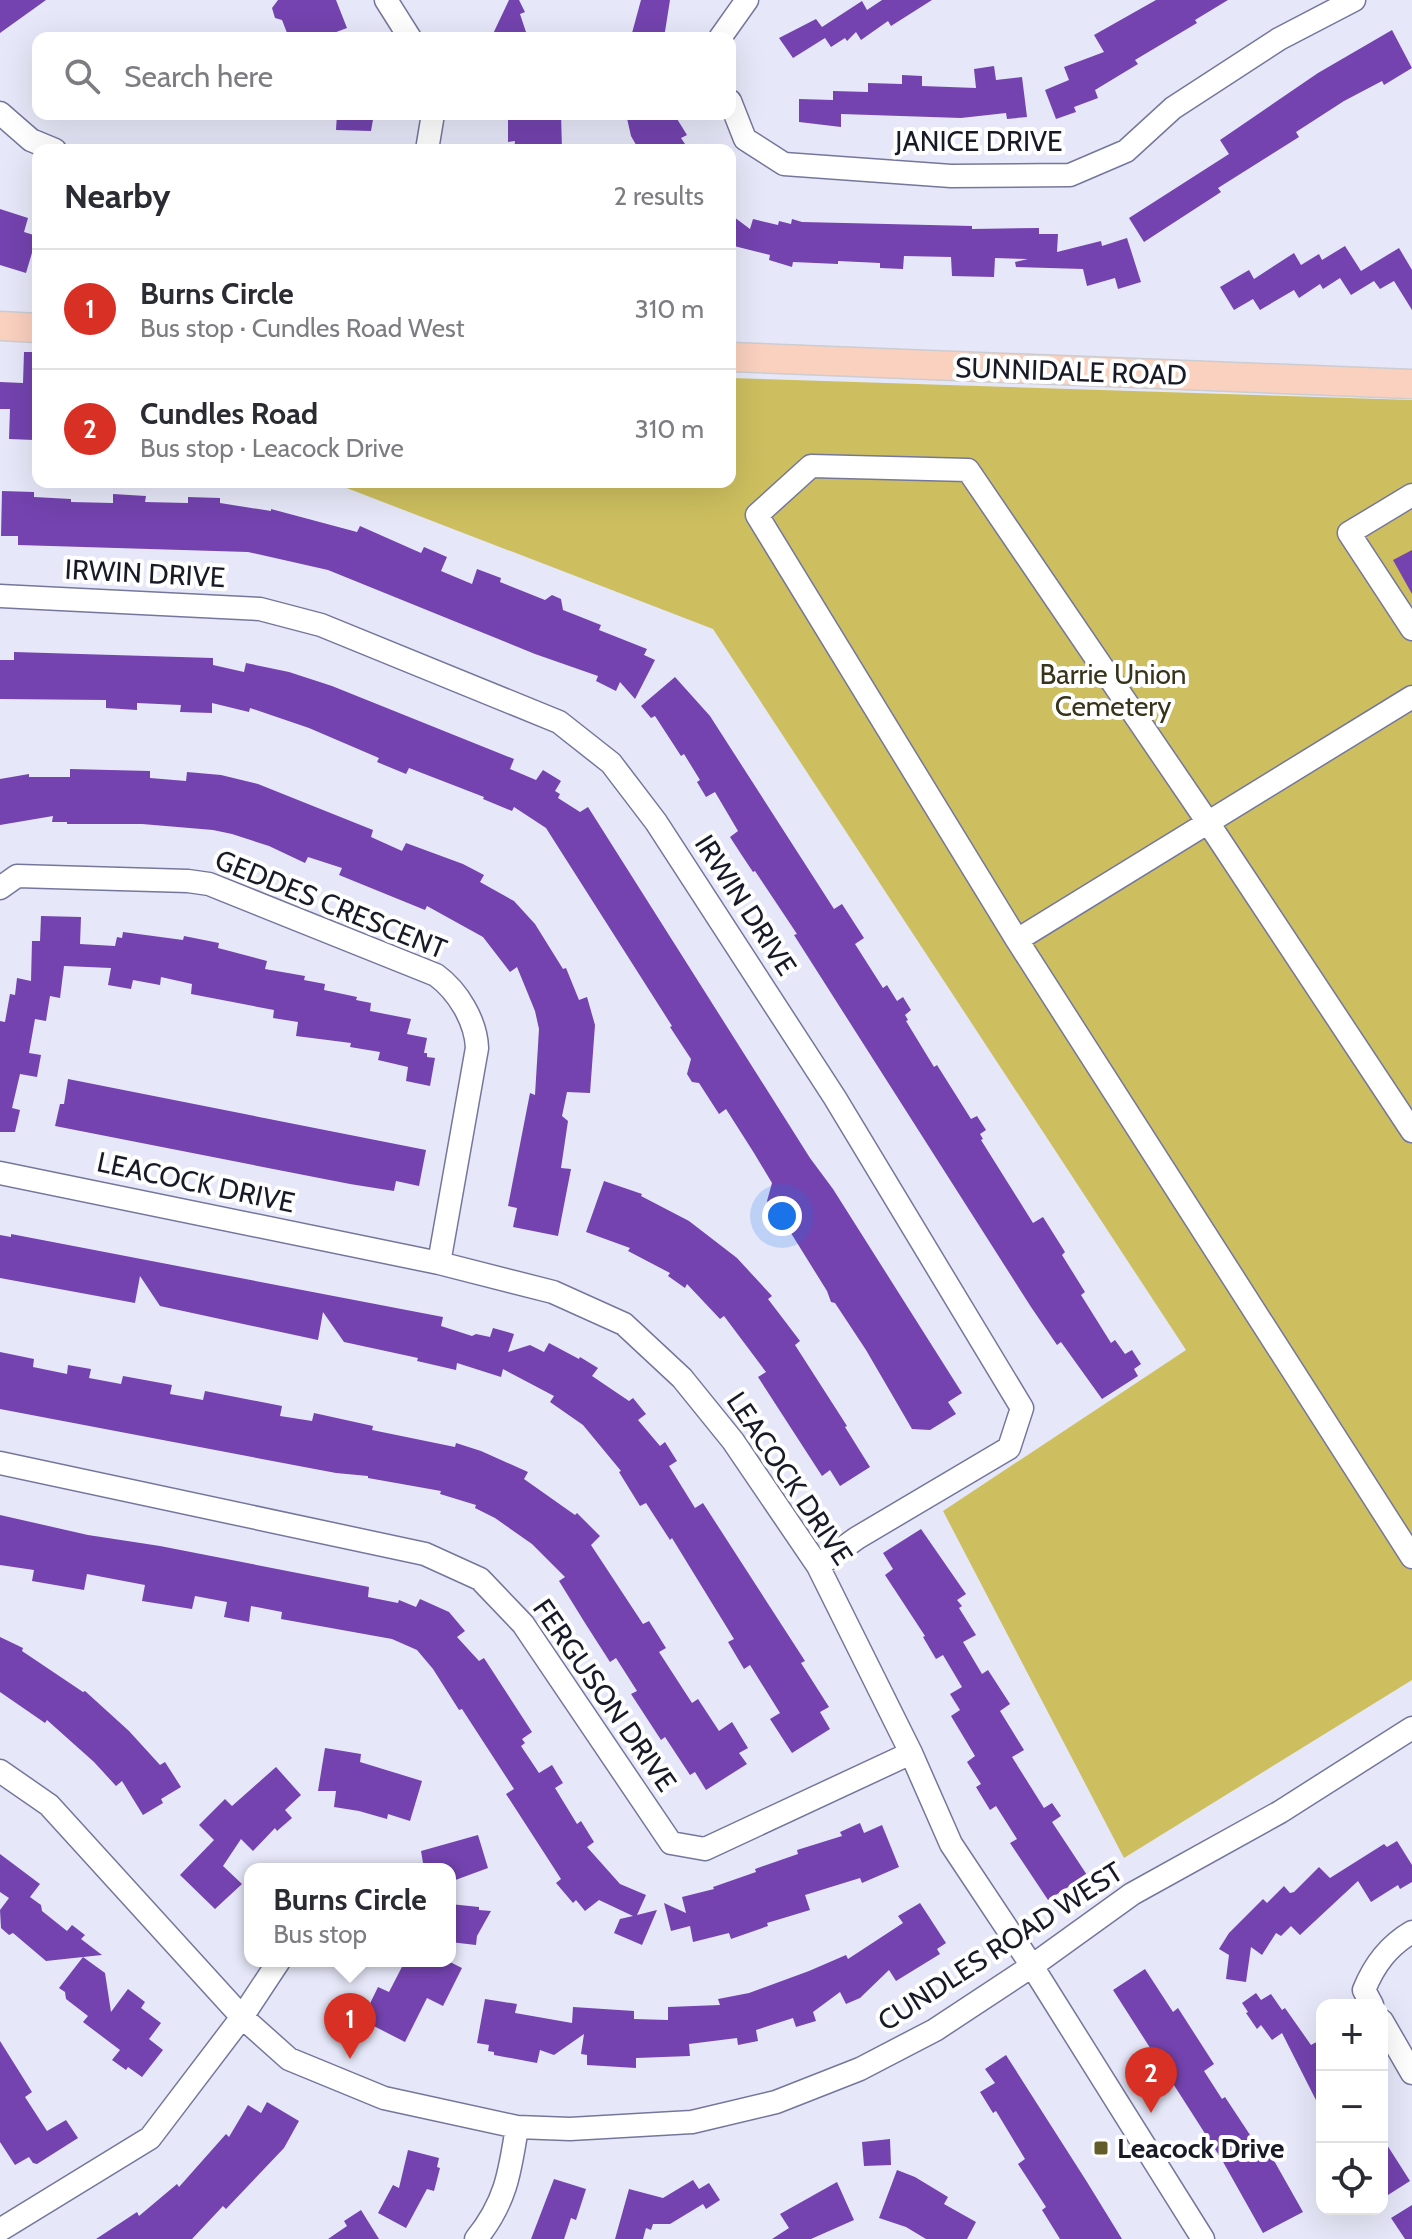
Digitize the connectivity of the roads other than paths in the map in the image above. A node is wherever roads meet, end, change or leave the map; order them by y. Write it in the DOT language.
graph roads {
  1 [pos="386,0"];
  2 [pos="747,0"];
  3 [pos="1354,0"];
  4 [pos="406,32"];
  5 [pos="724,32"];
  6 [pos="0,113"];
  7 [pos="736,116"];
  8 [pos="432,120"];
  9 [pos="41,144"];
  10 [pos="428,144"];
  11 [pos="0,326"];
  12 [pos="32,328"];
  13 [pos="736,357"];
  14 [pos="1412,384"];
  15 [pos="1412,495"];
  16 [pos="0,596"];
  17 [pos="1412,629"];
  18 [pos="1412,697"];
  19 [pos="1209,824"];
  20 [pos="0,888"];
  21 [pos="1017,940"];
  22 [pos="1412,1131"];
  23 [pos="0,1173"];
  24 [pos="439,1263"];
  25 [pos="0,1463"];
  26 [pos="1412,1557"];
  27 [pos="818,1566"];
  28 [pos="1412,1728"];
  29 [pos="911,1753"];
  30 [pos="0,1771"];
  31 [pos="1412,1932"];
  32 [pos="1032,1966"];
  33 [pos="275,1967"];
  34 [pos="1369,1999"];
  35 [pos="242,2017"];
  36 [pos="1388,2031"];
  37 [pos="1412,2073"];
  38 [pos="517,2127"];
  39 [pos="0,2230"];
  40 [pos="476,2239"];
  41 [pos="1203,2239"];
  1 -- 4 [label="street"];
  2 -- 5 [label="street"];
  3 -- 7 [label="street, JANICE DRIVE"];
  6 -- 9 [label="street"];
  8 -- 10 [label="street"];
  11 -- 12 [label="main road"];
  13 -- 14 [label="main road, SUNNIDALE ROAD"];
  15 -- 17 [label="street"];
  16 -- 27 [label="street, IRWIN DRIVE"];
  18 -- 19 [label="street"];
  19 -- 21 [label="street"];
  19 -- 21 [label="street"];
  19 -- 22 [label="street"];
  20 -- 24 [label="street, GEDDES CRESCENT"];
  21 -- 26 [label="street"];
  23 -- 24 [label="street, LEACOCK DRIVE"];
  24 -- 27 [label="street, LEACOCK DRIVE"];
  25 -- 29 [label="street, FERGUSON DRIVE"];
  27 -- 29 [label="street, LEACOCK DRIVE"];
  28 -- 32 [label="street, CUNDLES ROAD WEST"];
  29 -- 32 [label="street, LEACOCK DRIVE"];
  30 -- 35 [label="street, CUNDLES ROAD WEST"];
  31 -- 34 [label="street"];
  32 -- 38 [label="street, CUNDLES ROAD WEST"];
  32 -- 41 [label="street, LEACOCK DRIVE"];
  33 -- 35 [label="street"];
  35 -- 38 [label="street, CUNDLES ROAD WEST"];
  35 -- 39 [label="street"];
  36 -- 37 [label="street"];
  38 -- 40 [label="street"];
}
